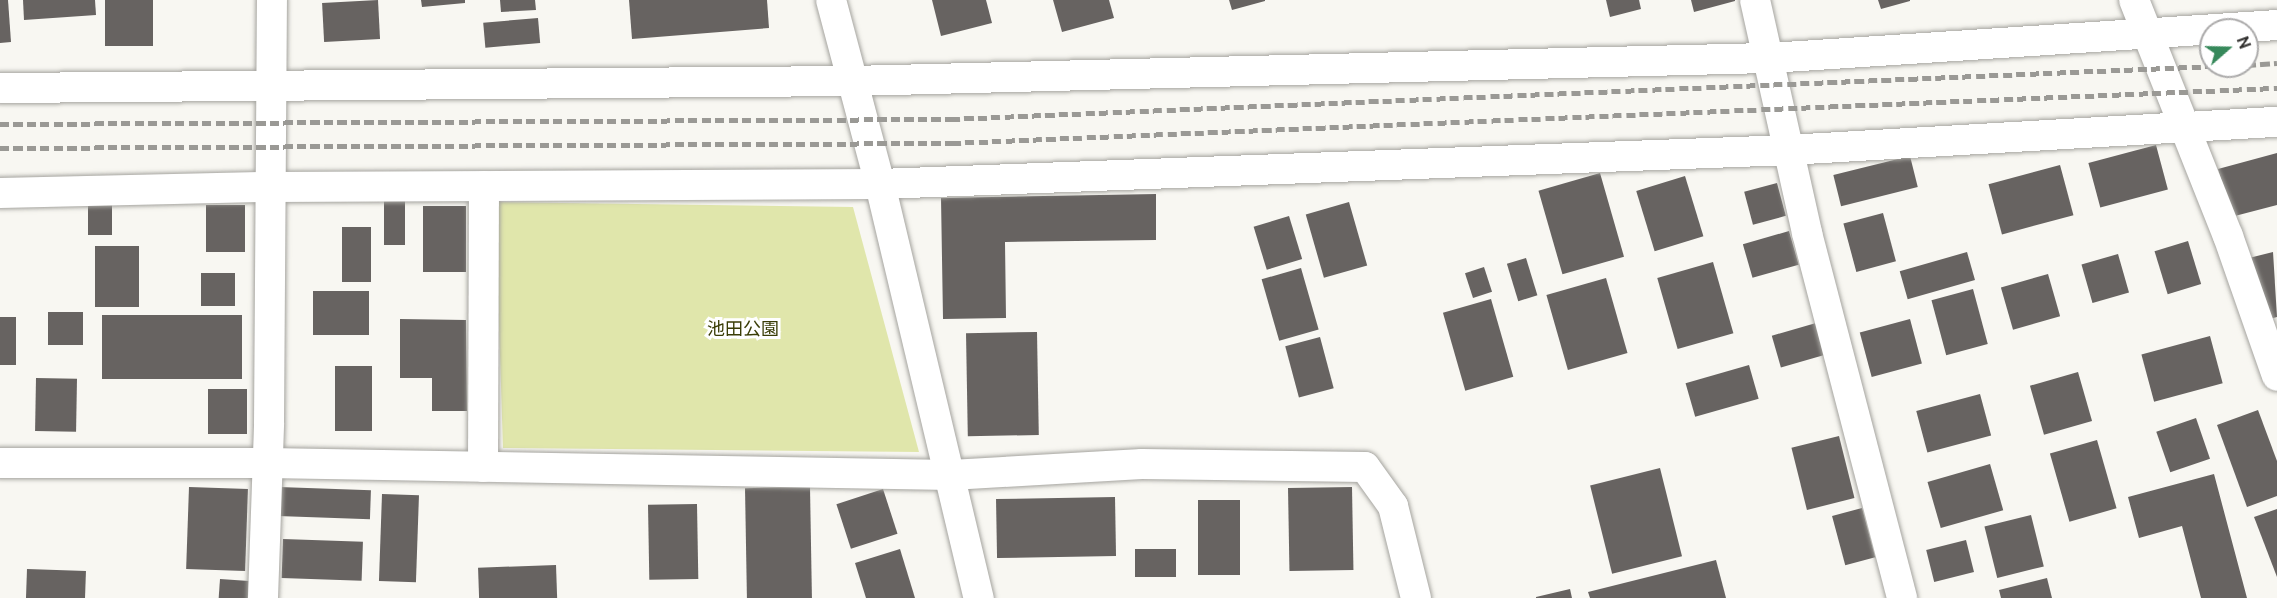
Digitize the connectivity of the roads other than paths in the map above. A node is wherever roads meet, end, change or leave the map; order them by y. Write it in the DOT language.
graph roads {
  1 [pos="272,0"];
  2 [pos="831,0"];
  3 [pos="1755,0"];
  4 [pos="2134,0"];
  5 [pos="2277,25"];
  6 [pos="2147,34"];
  7 [pos="1770,58"];
  8 [pos="852,81"];
  9 [pos="273,87"];
  10 [pos="0,88"];
  11 [pos="2277,122"];
  12 [pos="2184,126"];
  13 [pos="1788,150"];
  14 [pos="880,184"];
  15 [pos="484,186"];
  16 [pos="272,187"];
  17 [pos="0,193"];
  18 [pos="2277,376"];
  19 [pos="0,463"];
  20 [pos="268,463"];
  21 [pos="483,467"];
  22 [pos="951,475"];
  23 [pos="263,598"];
  24 [pos="979,598"];
  25 [pos="1416,598"];
  26 [pos="1902,598"];
  1 -- 9 [label="street"];
  2 -- 8 [label="street"];
  3 -- 7 [label="street"];
  4 -- 6 [label="street"];
  5 -- 6 [label="street"];
  6 -- 7 [label="street"];
  6 -- 12 [label="street"];
  7 -- 8 [label="street"];
  7 -- 13 [label="street"];
  8 -- 9 [label="street"];
  8 -- 14 [label="street"];
  9 -- 10 [label="street"];
  9 -- 16 [label="street"];
  11 -- 12 [label="street"];
  12 -- 13 [label="street"];
  12 -- 18 [label="street"];
  13 -- 14 [label="street"];
  13 -- 26 [label="street"];
  14 -- 15 [label="street"];
  14 -- 22 [label="street"];
  15 -- 16 [label="street"];
  15 -- 21 [label="street"];
  16 -- 17 [label="street"];
  16 -- 20 [label="street"];
  19 -- 20 [label="street"];
  20 -- 21 [label="street"];
  20 -- 23 [label="street"];
  21 -- 22 [label="street"];
  22 -- 24 [label="street"];
  22 -- 25 [label="street"];
}
